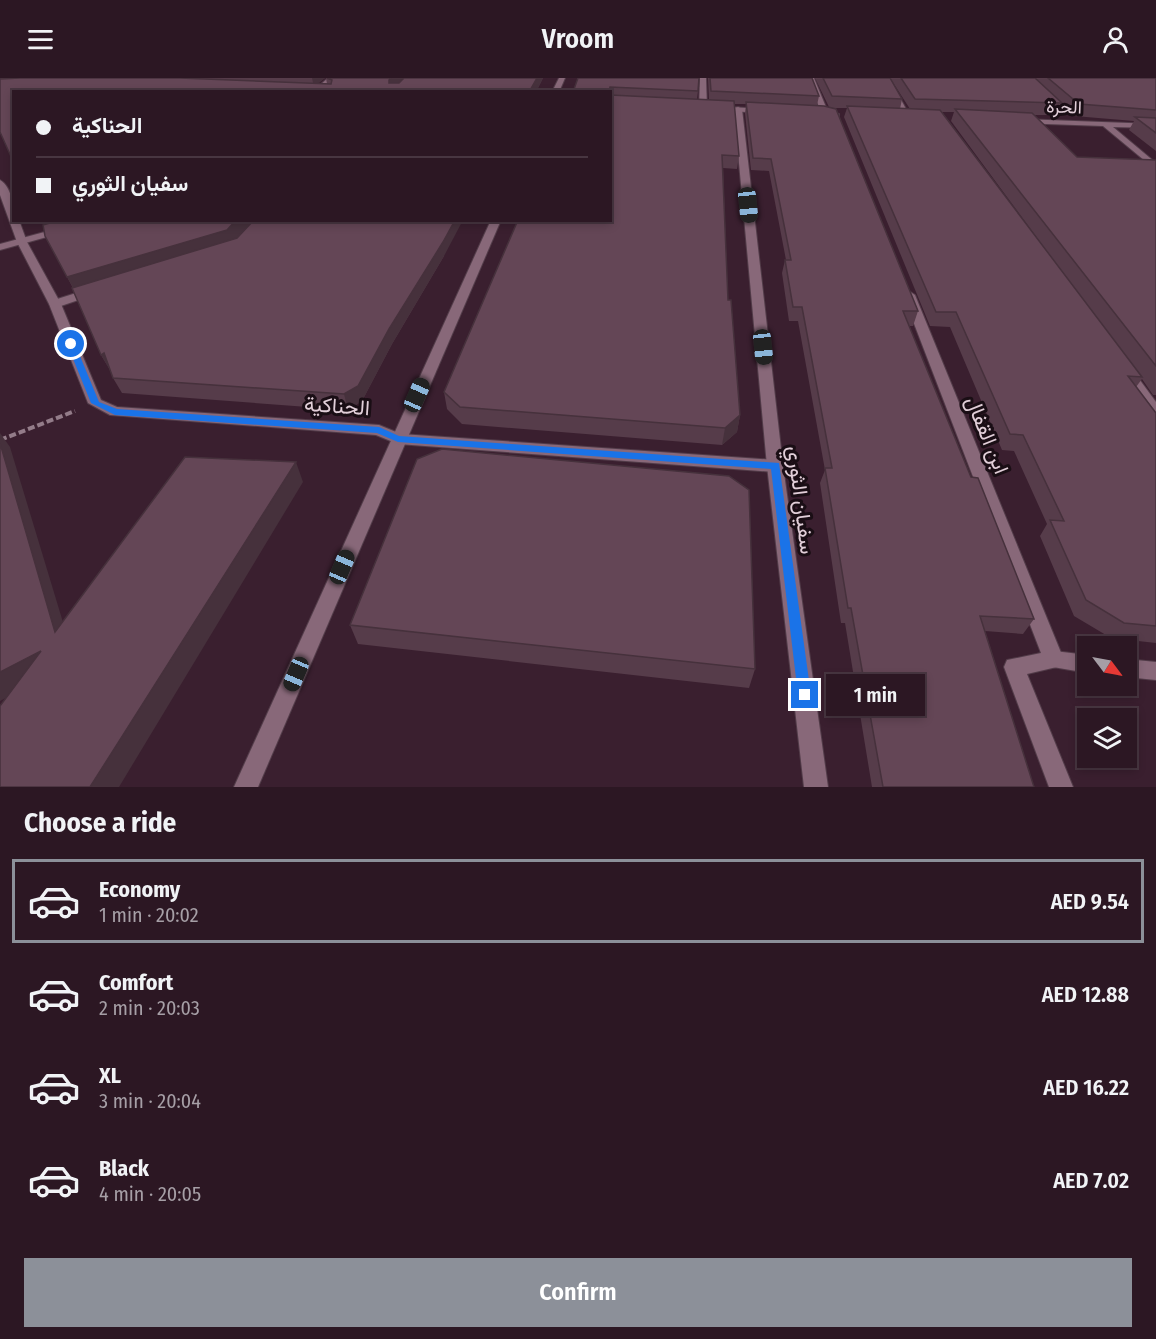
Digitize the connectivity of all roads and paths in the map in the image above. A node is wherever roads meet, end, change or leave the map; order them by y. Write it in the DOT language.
graph roads {
  1 [pos="332,78"];
  2 [pos="703,78"];
  3 [pos="811,78"];
  4 [pos="886,78"];
  5 [pos="316,90"];
  6 [pos="692,107"];
  7 [pos="703,108"];
  8 [pos="738,110"];
  9 [pos="771,111"];
  10 [pos="897,115"];
  11 [pos="1065,115"];
  12 [pos="908,116"];
  13 [pos="919,116"];
  14 [pos="1006,120"];
  15 [pos="846,121"];
  16 [pos="1072,123"];
  17 [pos="1105,124"];
  18 [pos="1156,126"];
  19 [pos="1156,167"];
  20 [pos="0,183"];
  21 [pos="12,215"];
  22 [pos="15,222"];
  23 [pos="96,222"];
  24 [pos="495,222"];
  25 [pos="22,242"];
  26 [pos="0,247"];
  27 [pos="904,283"];
  28 [pos="112,286"];
  29 [pos="55,304"];
  30 [pos="1121,364"];
  31 [pos="95,403"];
  32 [pos="1156,412"];
  33 [pos="398,439"];
  34 [pos="0,440"];
  35 [pos="775,466"];
  36 [pos="1054,660"];
  37 [pos="1077,663"];
  38 [pos="1137,669"];
  39 [pos="1156,671"];
  40 [pos="246,785"];
  41 [pos="816,787"];
  42 [pos="1061,787"];
  1 -- 5 [label="street"];
  2 -- 7 [label="street"];
  3 -- 15 [label="street"];
  4 -- 12 [label="street"];
  6 -- 7 [label="street"];
  7 -- 8 [label="street"];
  8 -- 9 [label="street"];
  8 -- 35 [label="street, سفيان الثوري"];
  10 -- 12 [label="street"];
  11 -- 16 [label="street"];
  12 -- 13 [label="street"];
  14 -- 16 [label="street, الحرة"];
  16 -- 17 [label="street, الحرة"];
  17 -- 18 [label="street, الحرة"];
  17 -- 19 [label="street"];
  20 -- 21 [label="street"];
  22 -- 25 [label="street"];
  23 -- 25 [label="street"];
  24 -- 33 [label="street"];
  25 -- 26 [label="street"];
  25 -- 29 [label="street"];
  27 -- 36 [label="street, ابن القفال"];
  28 -- 29 [label="street"];
  29 -- 31 [label="street"];
  30 -- 32 [label="street"];
  31 -- 33 [label="street, الحناكية"];
  31 -- 34 [label="path"];
  33 -- 35 [label="street, الحناكية"];
  33 -- 40 [label="street"];
  35 -- 41 [label="street, سفيان الثوري"];
  36 -- 37 [label="street"];
  36 -- 42 [label="street"];
  38 -- 39 [label="street"];
}
